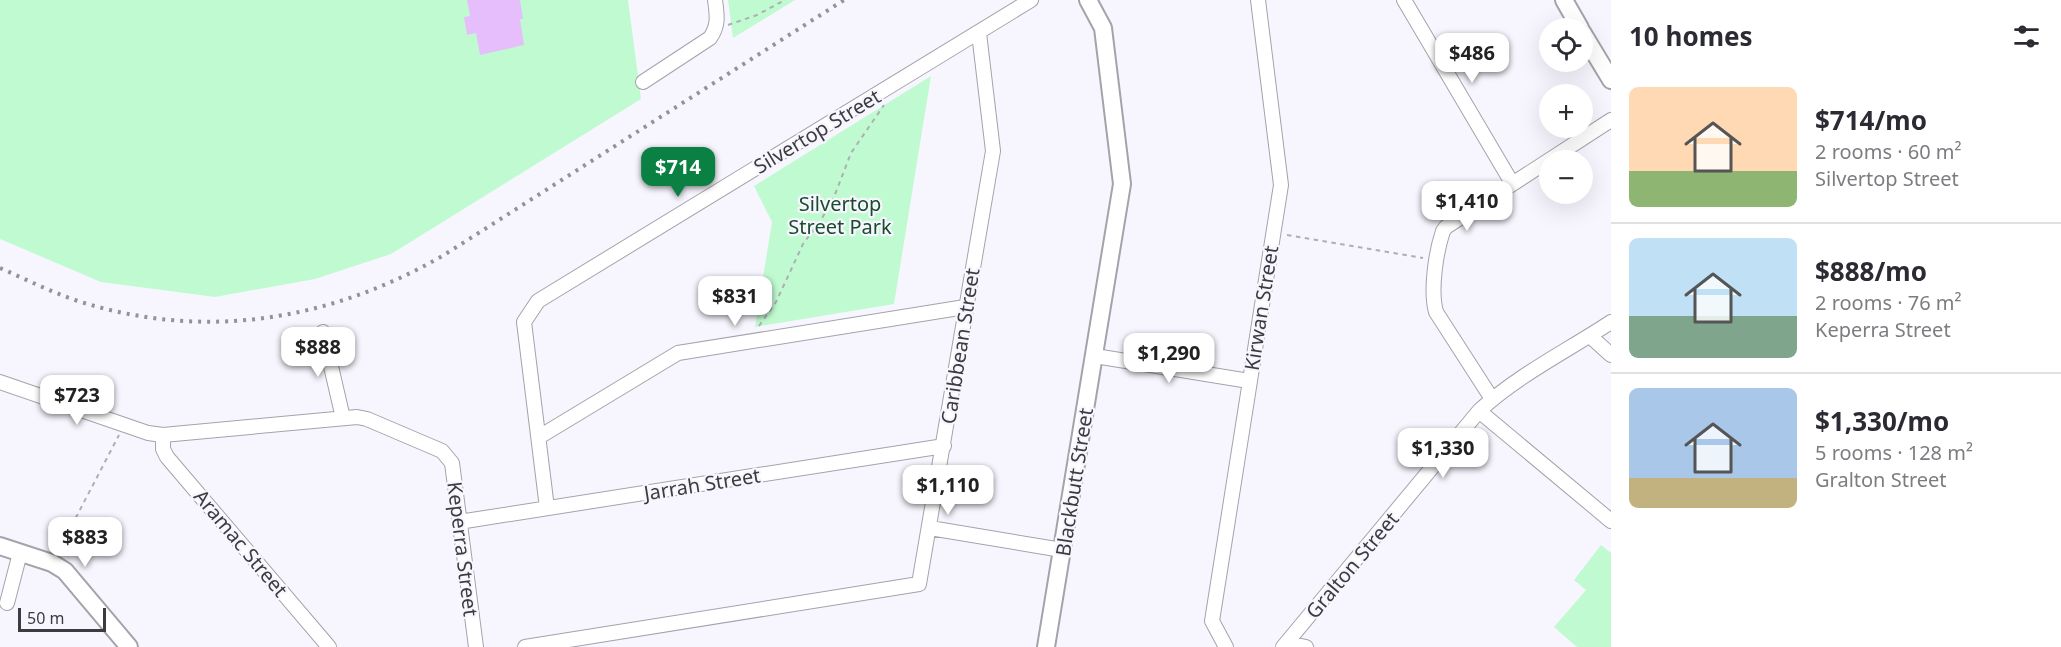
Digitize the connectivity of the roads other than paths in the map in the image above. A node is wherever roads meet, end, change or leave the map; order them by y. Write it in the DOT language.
graph roads {
  1 [pos="715,0"];
  2 [pos="1031,0"];
  3 [pos="1088,0"];
  4 [pos="1258,0"];
  5 [pos="1404,0"];
  6 [pos="1564,0"];
  7 [pos="1575,18"];
  8 [pos="979,33"];
  9 [pos="1593,49"];
  10 [pos="1611,80"];
  11 [pos="643,82"];
  12 [pos="1611,120"];
  13 [pos="1512,183"];
  14 [pos="965,307"];
  15 [pos="1611,322"];
  16 [pos="323,332"];
  17 [pos="1590,336"];
  18 [pos="1611,355"];
  19 [pos="1095,356"];
  20 [pos="1249,381"];
  21 [pos="0,382"];
  22 [pos="1492,399"];
  23 [pos="1479,411"];
  24 [pos="343,418"];
  25 [pos="163,435"];
  26 [pos="539,437"];
  27 [pos="944,446"];
  28 [pos="547,508"];
  29 [pos="1611,521"];
  30 [pos="459,522"];
  31 [pos="930,528"];
  32 [pos="0,546"];
  33 [pos="1062,550"];
  34 [pos="20,554"];
  35 [pos="7,603"];
  36 [pos="1285,645"];
  37 [pos="129,647"];
  38 [pos="329,647"];
  39 [pos="476,647"];
  40 [pos="525,647"];
  41 [pos="1046,647"];
  42 [pos="1226,647"];
  43 [pos="1306,647"];
  1 -- 11 [label="street"];
  2 -- 8 [label="street, Silvertop Street"];
  3 -- 19 [label="street, Blackbutt Street"];
  4 -- 20 [label="street, Kirwan Street"];
  5 -- 13 [label="street"];
  6 -- 7 [label="street"];
  8 -- 14 [label="street, Caribbean Street"];
  8 -- 26 [label="street, Silvertop Street"];
  9 -- 10 [label="street"];
  12 -- 13 [label="street"];
  13 -- 22 [label="street"];
  14 -- 26 [label="street"];
  14 -- 27 [label="street, Caribbean Street"];
  15 -- 17 [label="street, Gralton Street"];
  16 -- 24 [label="street"];
  17 -- 18 [label="street"];
  17 -- 22 [label="street, Gralton Street"];
  19 -- 20 [label="street"];
  19 -- 33 [label="street, Blackbutt Street"];
  20 -- 42 [label="street, Kirwan Street"];
  21 -- 25 [label="street, Keperra Street"];
  22 -- 23 [label="street, Gralton Street"];
  23 -- 29 [label="street"];
  23 -- 36 [label="street, Gralton Street"];
  24 -- 25 [label="street, Keperra Street"];
  24 -- 30 [label="street, Keperra Street"];
  25 -- 38 [label="street, Aramac Street"];
  26 -- 28 [label="street, Silvertop Street"];
  27 -- 28 [label="street, Jarrah Street"];
  27 -- 31 [label="street, Caribbean Street"];
  28 -- 30 [label="street, Jarrah Street"];
  30 -- 39 [label="street, Keperra Street"];
  31 -- 33 [label="street"];
  31 -- 40 [label="street, Caribbean Street"];
  32 -- 34 [label="street"];
  33 -- 41 [label="street, Blackbutt Street"];
  34 -- 35 [label="street"];
  34 -- 37 [label="street"];
  36 -- 43 [label="street"];
}
